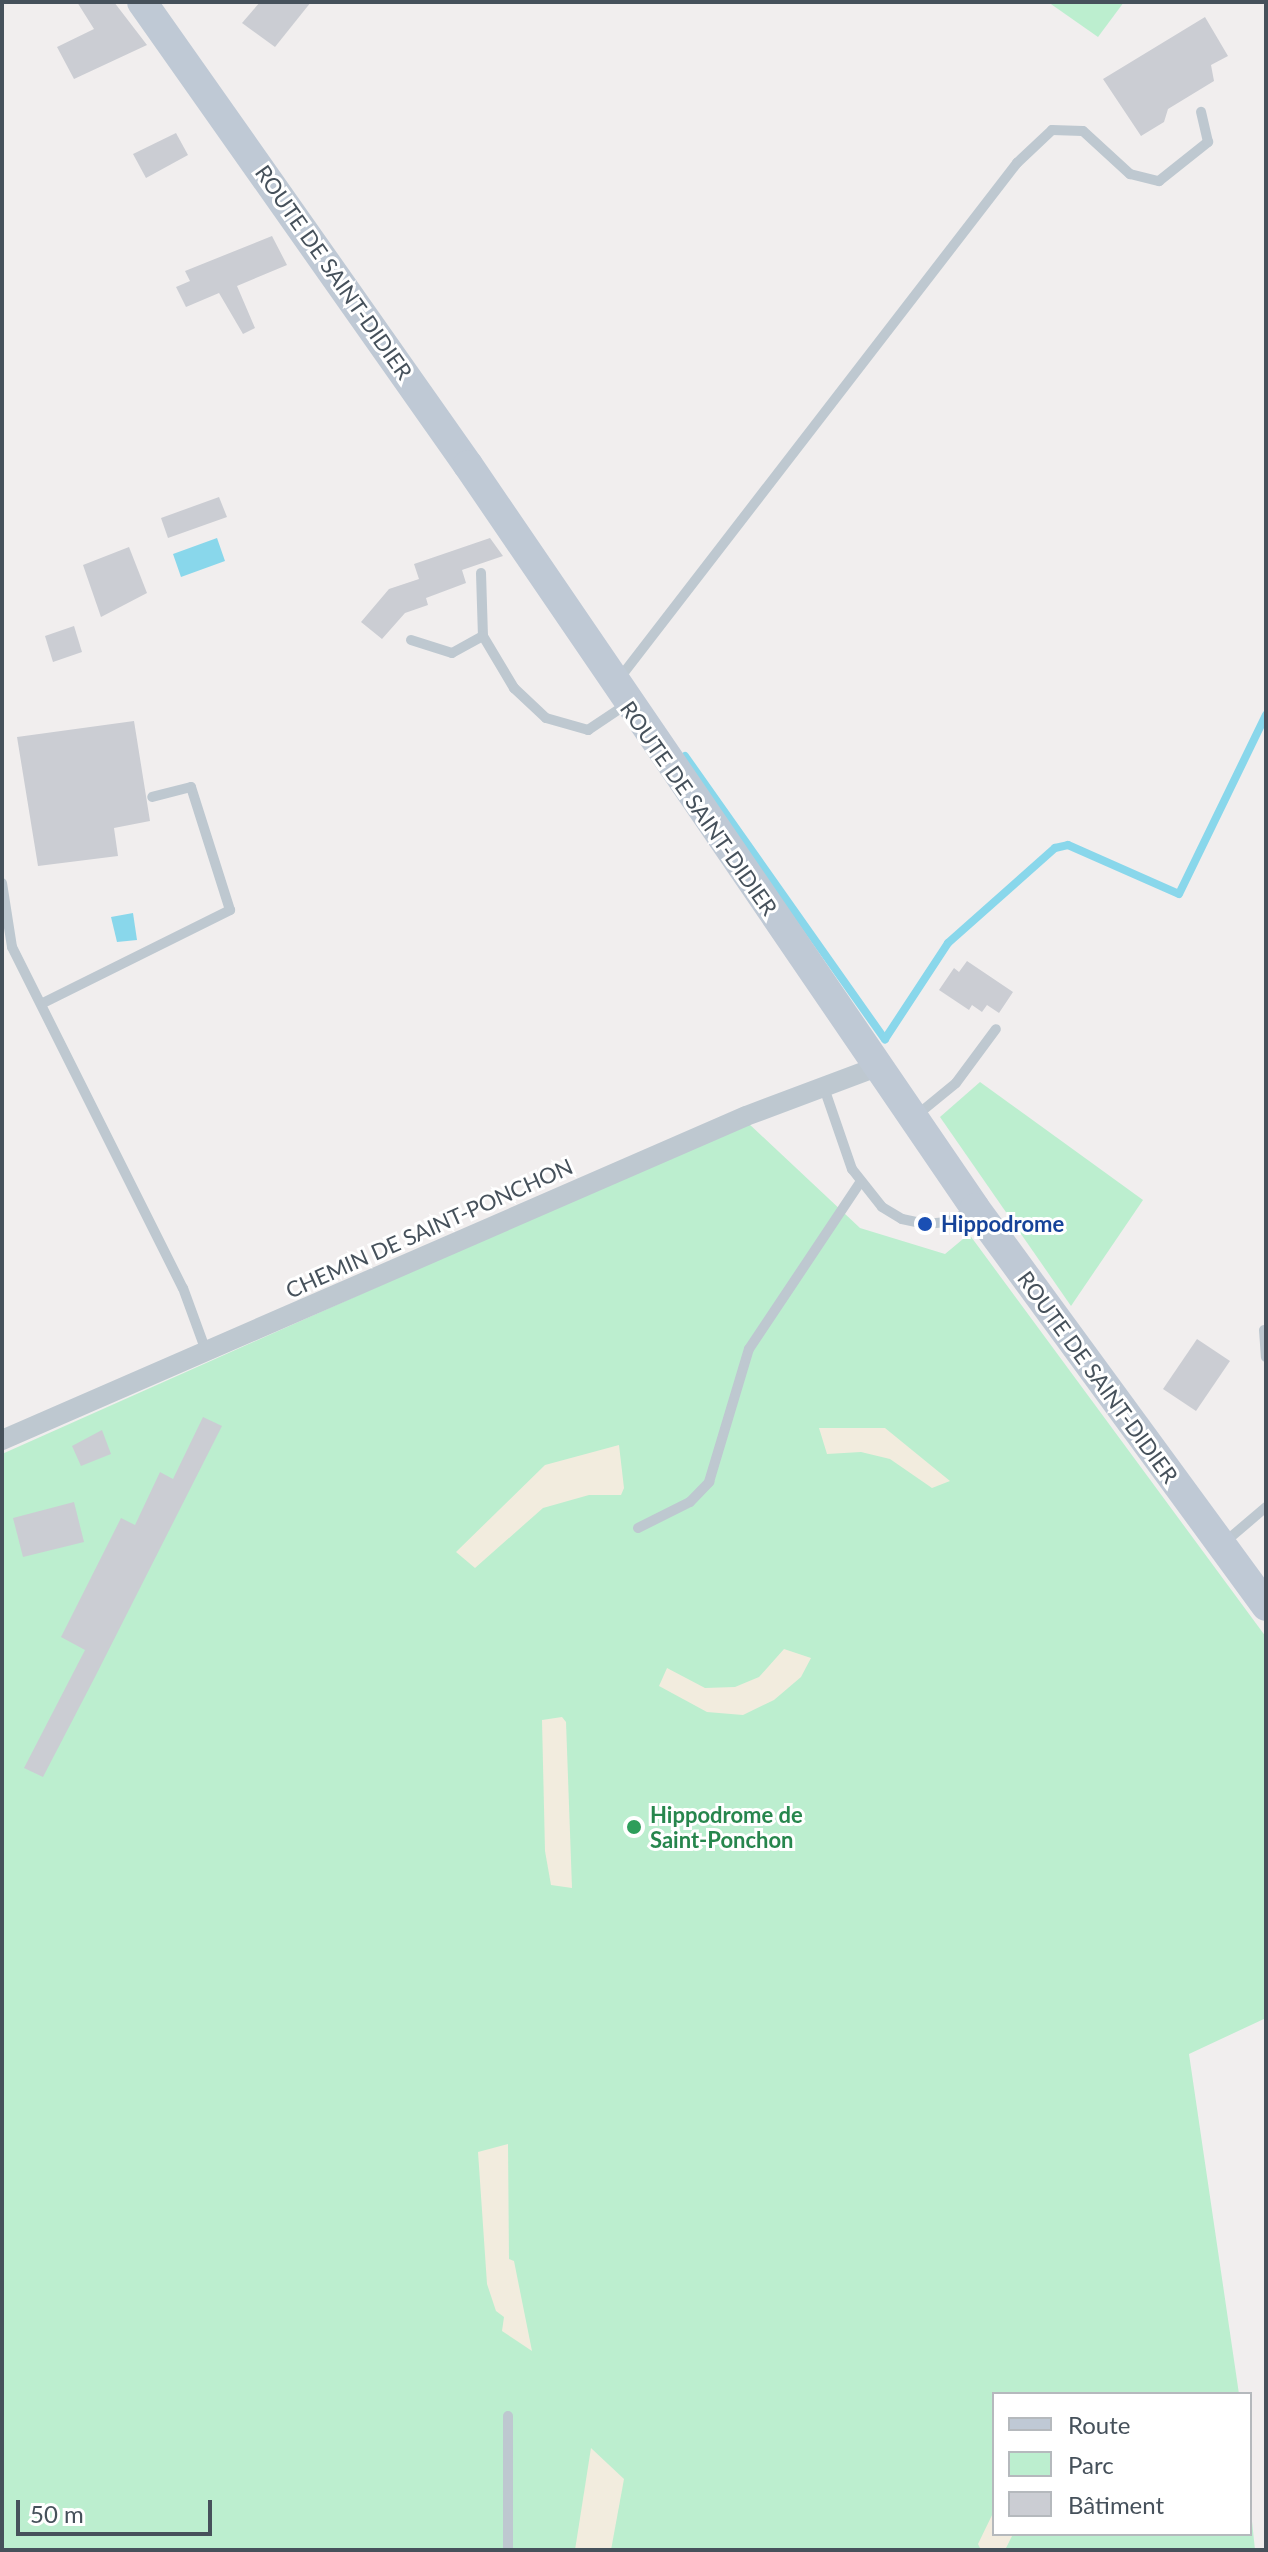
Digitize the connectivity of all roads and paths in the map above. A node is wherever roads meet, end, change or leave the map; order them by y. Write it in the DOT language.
graph roads {
  1 [pos="142,2"];
  2 [pos="1201,112"];
  3 [pos="481,573"];
  4 [pos="483,636"];
  5 [pos="411,640"];
  6 [pos="621,695"];
  7 [pos="152,797"];
  8 [pos="2,883"];
  9 [pos="43,1003"];
  10 [pos="996,1029"];
  11 [pos="879,1066"];
  12 [pos="823,1085"];
  13 [pos="914,1118"];
  14 [pos="859,1184"];
  15 [pos="975,1208"];
  16 [pos="1264,1330"];
  17 [pos="206,1351"];
  18 [pos="1266,1357"];
  19 [pos="2,1440"];
  20 [pos="1266,1507"];
  21 [pos="638,1528"];
  22 [pos="1221,1546"];
  23 [pos="1266,1606"];
  24 [pos="508,2416"];
  25 [pos="508,2550"];
  1 -- 6 [label="main road, ROUTE DE SAINT-DIDIER"];
  2 -- 6 [label="lane"];
  3 -- 4 [label="lane"];
  4 -- 5 [label="lane"];
  4 -- 6 [label="lane"];
  6 -- 11 [label="main road, ROUTE DE SAINT-DIDIER"];
  7 -- 9 [label="lane"];
  8 -- 9 [label="lane"];
  9 -- 17 [label="lane"];
  10 -- 13 [label="lane"];
  11 -- 12 [label="street, CHEMIN DE SAINT-PONCHON"];
  11 -- 13 [label="main road, ROUTE DE SAINT-DIDIER"];
  12 -- 14 [label="lane"];
  12 -- 17 [label="street, CHEMIN DE SAINT-PONCHON"];
  13 -- 15 [label="main road, ROUTE DE SAINT-DIDIER"];
  14 -- 15 [label="lane"];
  14 -- 21 [label="lane"];
  15 -- 22 [label="main road, ROUTE DE SAINT-DIDIER"];
  16 -- 18 [label="lane"];
  17 -- 19 [label="street, CHEMIN DE SAINT-PONCHON"];
  20 -- 22 [label="lane"];
  22 -- 23 [label="main road, ROUTE DE SAINT-DIDIER"];
  24 -- 25 [label="lane"];
}
